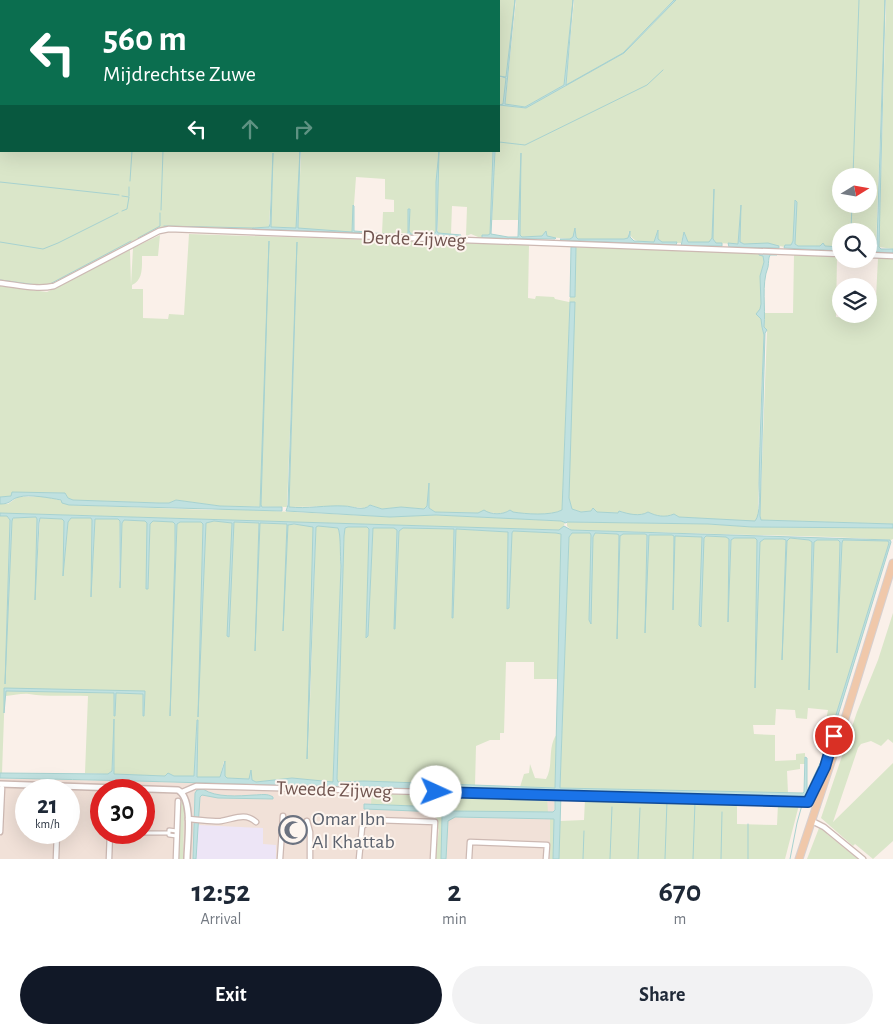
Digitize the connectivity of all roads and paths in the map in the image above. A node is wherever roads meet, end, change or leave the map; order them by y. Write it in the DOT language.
graph roads {
  1 [pos="832,254"];
  2 [pos="877,255"];
  3 [pos="893,256"];
  4 [pos="0,283"];
  5 [pos="893,563"];
  6 [pos="834,736"];
  7 [pos="15,784"];
  8 [pos="1,785"];
  9 [pos="155,790"];
  10 [pos="182,792"];
  11 [pos="178,801"];
  12 [pos="808,802"];
  13 [pos="817,806"];
  14 [pos="0,808"];
  15 [pos="283,816"];
  16 [pos="193,819"];
  17 [pos="307,821"];
  18 [pos="812,821"];
  19 [pos="256,822"];
  20 [pos="0,832"];
  21 [pos="155,833"];
  22 [pos="177,833"];
  23 [pos="57,844"];
  24 [pos="110,844"];
  25 [pos="56,859"];
  26 [pos="109,859"];
  27 [pos="176,859"];
  28 [pos="187,859"];
  29 [pos="280,859"];
  30 [pos="310,859"];
  31 [pos="359,859"];
  32 [pos="433,859"];
  33 [pos="469,859"];
  34 [pos="546,859"];
  35 [pos="800,859"];
  36 [pos="863,859"];
  1 -- 4 [label="street, Derde Zijweg"];
  2 -- 3 [label="street"];
  5 -- 13 [label="main road"];
  6 -- 12 [label="street"];
  7 -- 8 [label="street, Tweede Zijweg"];
  8 -- 14 [label="street"];
  9 -- 10 [label="street, Tweede Zijweg"];
  10 -- 12 [label="street, Tweede Zijweg"];
  10 -- 16 [label="street"];
  11 -- 22 [label="street"];
  12 -- 13 [label="street, Tweede Zijweg"];
  13 -- 18 [label="main road"];
  14 -- 20 [label="street"];
  15 -- 29 [label="street"];
  16 -- 19 [label="street"];
  16 -- 28 [label="street"];
  17 -- 30 [label="street"];
  18 -- 35 [label="main road"];
  18 -- 36 [label="street"];
  21 -- 22 [label="street"];
  22 -- 27 [label="street"];
  23 -- 25 [label="street"];
  24 -- 26 [label="street"];
  31 -- 32 [label="street"];
  33 -- 34 [label="street"];
}
